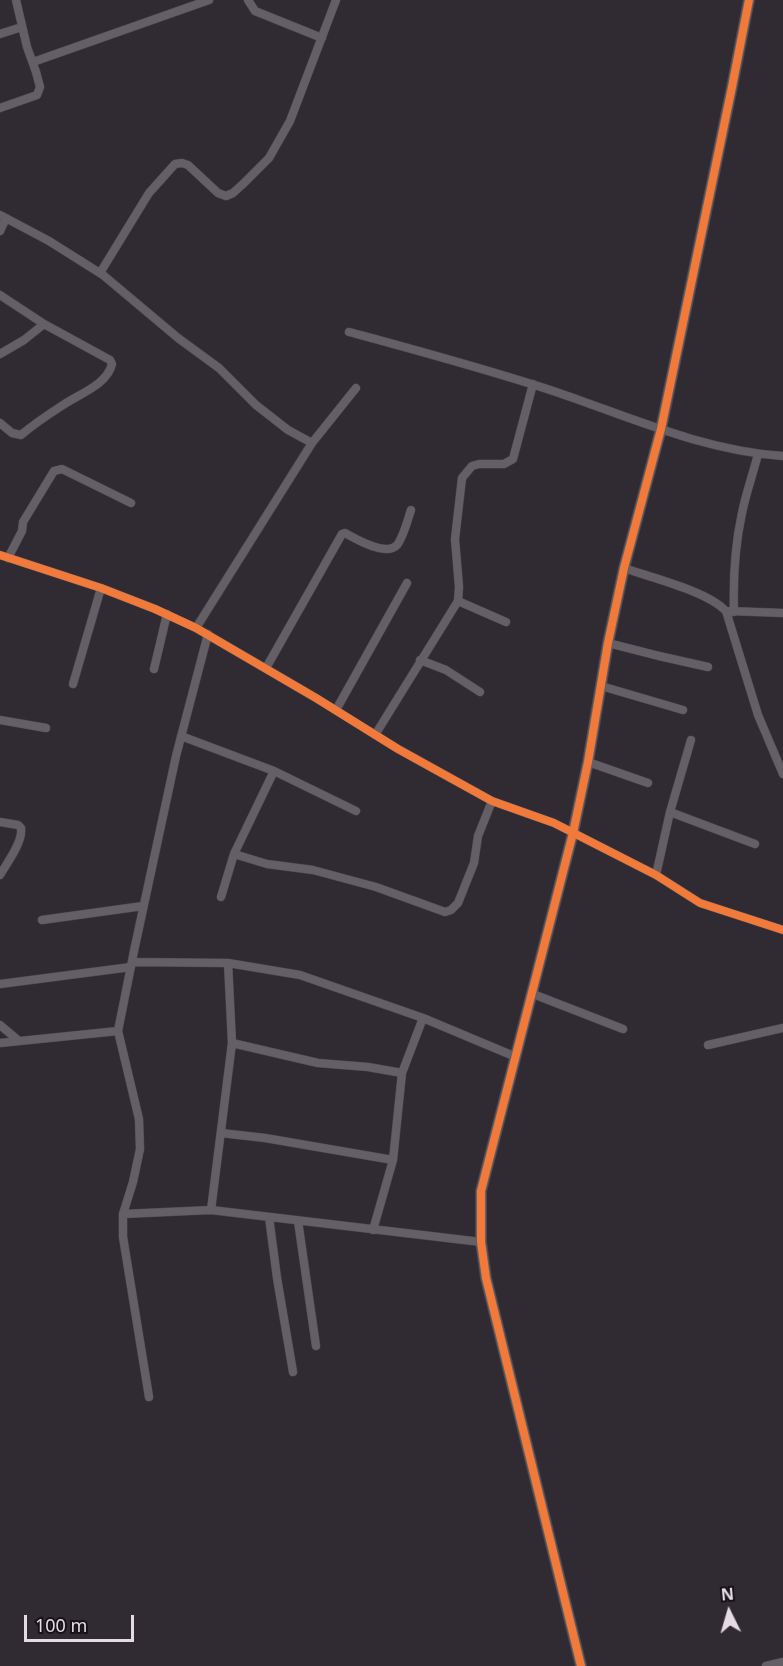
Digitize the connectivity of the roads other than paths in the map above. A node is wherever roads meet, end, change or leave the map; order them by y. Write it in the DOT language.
graph roads {
  1 [pos="16,0"];
  2 [pos="209,0"];
  3 [pos="248,0"];
  4 [pos="336,0"];
  5 [pos="748,0"];
  6 [pos="22,27"];
  7 [pos="0,34"];
  8 [pos="321,38"];
  9 [pos="33,62"];
  10 [pos="0,108"];
  11 [pos="3,217"];
  12 [pos="0,231"];
  13 [pos="100,273"];
  14 [pos="0,295"];
  15 [pos="44,324"];
  16 [pos="349,332"];
  17 [pos="0,354"];
  18 [pos="533,384"];
  19 [pos="356,388"];
  20 [pos="0,423"];
  21 [pos="661,429"];
  22 [pos="312,443"];
  23 [pos="758,454"];
  24 [pos="783,456"];
  25 [pos="131,503"];
  26 [pos="411,510"];
  27 [pos="4,556"];
  28 [pos="624,568"];
  29 [pos="407,584"];
  30 [pos="100,588"];
  31 [pos="458,601"];
  32 [pos="730,611"];
  33 [pos="783,613"];
  34 [pos="167,614"];
  35 [pos="506,622"];
  36 [pos="196,628"];
  37 [pos="208,634"];
  38 [pos="608,643"];
  39 [pos="420,660"];
  40 [pos="708,667"];
  41 [pos="266,668"];
  42 [pos="154,669"];
  43 [pos="73,684"];
  44 [pos="601,686"];
  45 [pos="480,692"];
  46 [pos="336,710"];
  47 [pos="683,710"];
  48 [pos="0,720"];
  49 [pos="46,728"];
  50 [pos="375,735"];
  51 [pos="181,736"];
  52 [pos="691,740"];
  53 [pos="588,762"];
  54 [pos="274,771"];
  55 [pos="783,774"];
  56 [pos="648,783"];
  57 [pos="492,801"];
  58 [pos="356,811"];
  59 [pos="670,812"];
  60 [pos="0,822"];
  61 [pos="573,833"];
  62 [pos="755,844"];
  63 [pos="234,854"];
  64 [pos="0,875"];
  65 [pos="656,875"];
  66 [pos="221,897"];
  67 [pos="143,906"];
  68 [pos="42,920"];
  69 [pos="783,930"];
  70 [pos="228,963"];
  71 [pos="131,964"];
  72 [pos="0,984"];
  73 [pos="533,994"];
  74 [pos="423,1018"];
  75 [pos="0,1025"];
  76 [pos="783,1028"];
  77 [pos="623,1029"];
  78 [pos="118,1031"];
  79 [pos="19,1041"];
  80 [pos="0,1043"];
  81 [pos="232,1043"];
  82 [pos="708,1045"];
  83 [pos="516,1057"];
  84 [pos="402,1073"];
  85 [pos="221,1132"];
  86 [pos="393,1160"];
  87 [pos="211,1210"];
  88 [pos="123,1215"];
  89 [pos="269,1217"];
  90 [pos="298,1221"];
  91 [pos="373,1230"];
  92 [pos="481,1242"];
  93 [pos="316,1346"];
  94 [pos="293,1372"];
  95 [pos="149,1397"];
  96 [pos="783,1662"];
  97 [pos="581,1666"];
  98 [pos="766,1666"];
  1 -- 6 [label="street"];
  2 -- 9 [label="street"];
  3 -- 8 [label="street"];
  4 -- 8 [label="street"];
  5 -- 21 [label="street"];
  6 -- 7 [label="street"];
  6 -- 9 [label="street"];
  8 -- 13 [label="street"];
  9 -- 10 [label="street"];
  11 -- 12 [label="street"];
  11 -- 13 [label="street"];
  13 -- 22 [label="street"];
  14 -- 15 [label="street"];
  15 -- 17 [label="street"];
  15 -- 20 [label="street"];
  16 -- 18 [label="street"];
  18 -- 21 [label="street"];
  18 -- 31 [label="street"];
  19 -- 22 [label="street"];
  21 -- 23 [label="street"];
  21 -- 28 [label="street"];
  22 -- 36 [label="street"];
  23 -- 24 [label="street"];
  23 -- 32 [label="street"];
  25 -- 27 [label="street"];
  26 -- 41 [label="street"];
  27 -- 30 [label="street"];
  28 -- 32 [label="street"];
  28 -- 38 [label="street"];
  29 -- 46 [label="street"];
  30 -- 34 [label="street"];
  30 -- 43 [label="street"];
  31 -- 35 [label="street"];
  31 -- 39 [label="street"];
  32 -- 33 [label="street"];
  32 -- 55 [label="street"];
  34 -- 36 [label="street"];
  34 -- 42 [label="street"];
  36 -- 37 [label="street"];
  37 -- 41 [label="street"];
  37 -- 51 [label="street"];
  38 -- 40 [label="street"];
  38 -- 44 [label="street"];
  39 -- 45 [label="street"];
  39 -- 50 [label="street"];
  41 -- 46 [label="street"];
  44 -- 47 [label="street"];
  44 -- 53 [label="street"];
  46 -- 50 [label="street"];
  48 -- 49 [label="street"];
  50 -- 57 [label="street"];
  51 -- 54 [label="street"];
  51 -- 67 [label="street"];
  52 -- 59 [label="street"];
  53 -- 56 [label="street"];
  53 -- 61 [label="street"];
  54 -- 58 [label="street"];
  54 -- 63 [label="street"];
  57 -- 61 [label="street"];
  57 -- 63 [label="street"];
  59 -- 62 [label="street"];
  59 -- 65 [label="street"];
  60 -- 64 [label="street"];
  61 -- 65 [label="street"];
  61 -- 73 [label="street"];
  63 -- 66 [label="street"];
  65 -- 69 [label="street"];
  67 -- 68 [label="street"];
  67 -- 71 [label="street"];
  70 -- 71 [label="street"];
  70 -- 74 [label="street"];
  70 -- 81 [label="street"];
  71 -- 72 [label="street"];
  71 -- 78 [label="street"];
  73 -- 77 [label="street"];
  73 -- 83 [label="street"];
  74 -- 83 [label="street"];
  74 -- 84 [label="street"];
  75 -- 79 [label="street"];
  76 -- 82 [label="street"];
  78 -- 79 [label="street"];
  78 -- 88 [label="street"];
  79 -- 80 [label="street"];
  81 -- 84 [label="street"];
  81 -- 85 [label="street"];
  83 -- 92 [label="street"];
  84 -- 86 [label="street"];
  85 -- 86 [label="street"];
  85 -- 87 [label="street"];
  86 -- 91 [label="street"];
  87 -- 88 [label="street"];
  87 -- 89 [label="street"];
  88 -- 95 [label="street"];
  89 -- 90 [label="street"];
  89 -- 94 [label="street"];
  90 -- 91 [label="street"];
  90 -- 93 [label="street"];
  91 -- 92 [label="street"];
  92 -- 97 [label="street"];
  96 -- 98 [label="street"];
}
